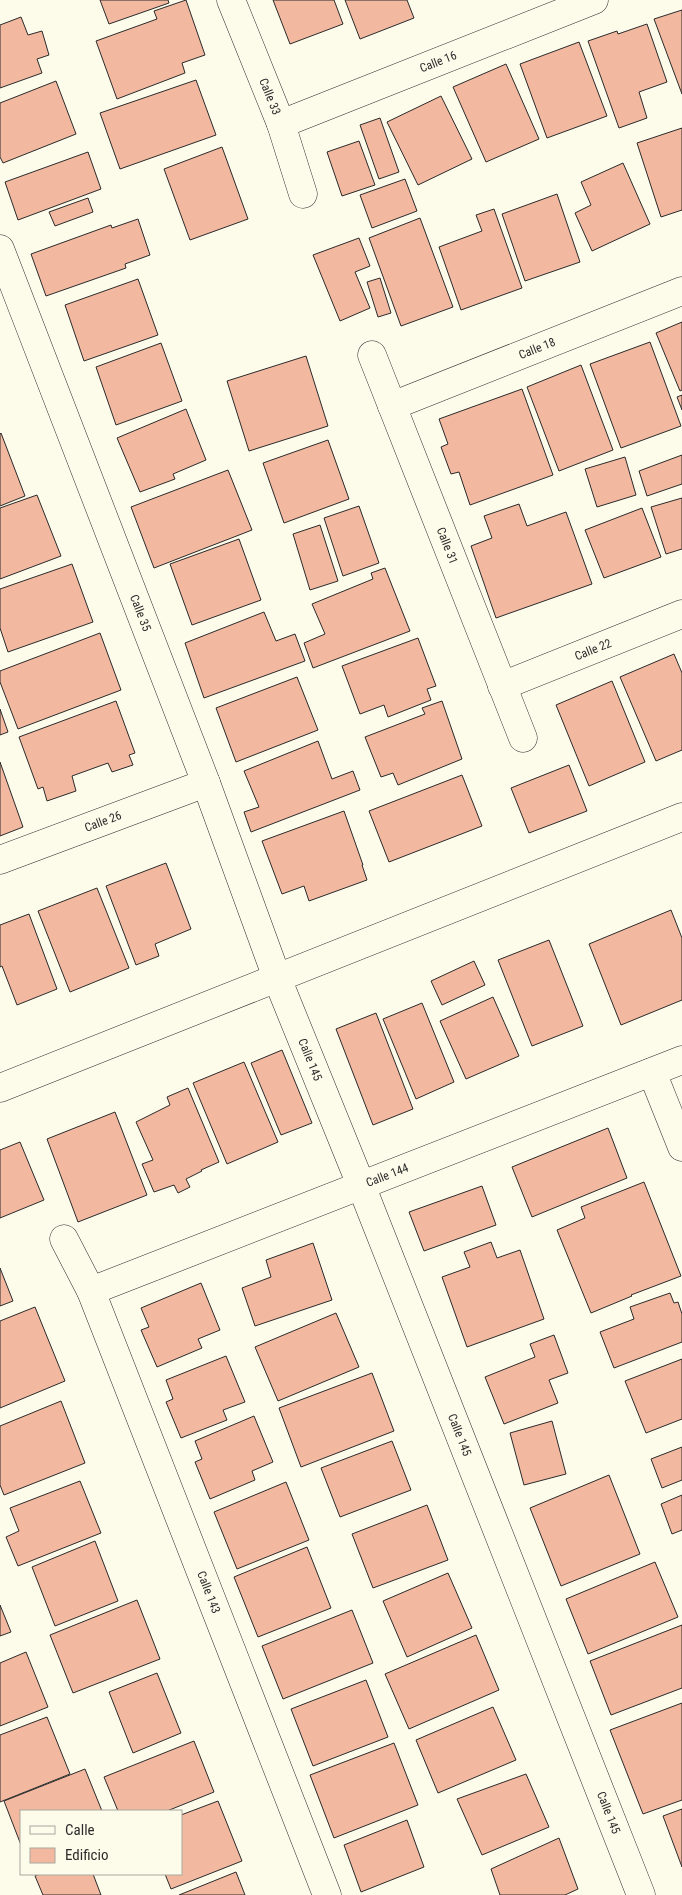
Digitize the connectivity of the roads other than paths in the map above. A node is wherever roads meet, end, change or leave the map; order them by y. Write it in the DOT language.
graph roads {
  1 [pos="231,0"];
  2 [pos="594,0"];
  3 [pos="281,124"];
  4 [pos="303,194"];
  5 [pos="0,249"];
  6 [pos="682,290"];
  7 [pos="372,354"];
  8 [pos="392,406"];
  9 [pos="682,614"];
  10 [pos="502,686"];
  11 [pos="522,738"];
  12 [pos="206,783"];
  13 [pos="682,817"];
  14 [pos="0,860"];
  15 [pos="277,978"];
  16 [pos="682,1060"];
  17 [pos="652,1072"];
  18 [pos="0,1088"];
  19 [pos="682,1147"];
  20 [pos="361,1185"];
  21 [pos="64,1239"];
  22 [pos="91,1291"];
  23 [pos="327,1895"];
  24 [pos="641,1895"];
  1 -- 3 [label="street, Calle 33"];
  2 -- 3 [label="street, Calle 16"];
  3 -- 4 [label="street, Calle 33"];
  5 -- 12 [label="street, Calle 35"];
  6 -- 8 [label="street, Calle 18"];
  7 -- 8 [label="street, Calle 31"];
  8 -- 10 [label="street, Calle 31"];
  9 -- 10 [label="street, Calle 22"];
  10 -- 11 [label="street, Calle 31"];
  12 -- 14 [label="street, Calle 26"];
  12 -- 15 [label="street, Calle 35"];
  13 -- 15 [label="street"];
  15 -- 18 [label="street"];
  15 -- 20 [label="street, Calle 145"];
  16 -- 17 [label="street, Calle 144"];
  17 -- 19 [label="street"];
  17 -- 20 [label="street, Calle 144"];
  20 -- 22 [label="street, Calle 144"];
  20 -- 24 [label="street, Calle 145"];
  21 -- 22 [label="street, Calle 143"];
  22 -- 23 [label="street, Calle 143"];
}
